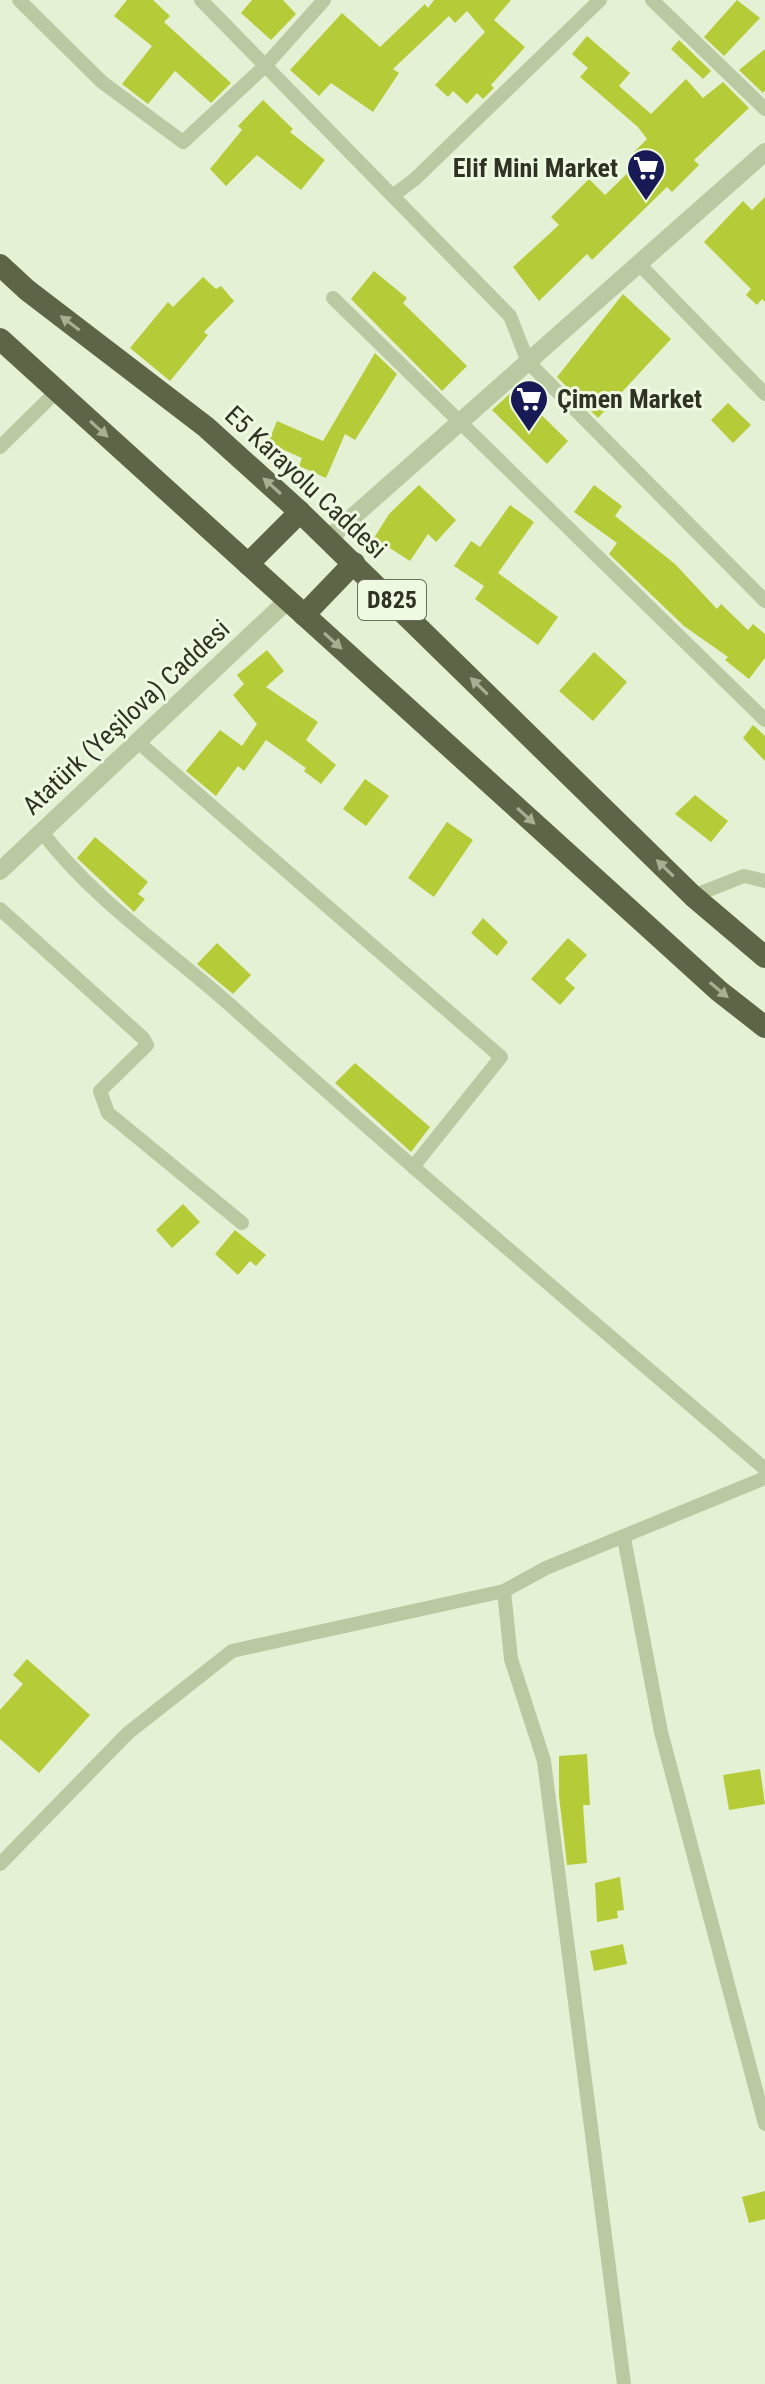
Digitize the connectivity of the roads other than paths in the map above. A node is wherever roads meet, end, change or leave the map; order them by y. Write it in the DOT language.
graph roads {
  1 [pos="19,0"];
  2 [pos="201,0"];
  3 [pos="324,0"];
  4 [pos="600,0"];
  5 [pos="652,0"];
  6 [pos="265,66"];
  7 [pos="765,109"];
  8 [pos="765,152"];
  9 [pos="395,194"];
  10 [pos="639,264"];
  11 [pos="0,265"];
  12 [pos="333,298"];
  13 [pos="0,339"];
  14 [pos="528,362"];
  15 [pos="57,391"];
  16 [pos="765,394"];
  17 [pos="460,422"];
  18 [pos="0,447"];
  19 [pos="300,512"];
  20 [pos="329,538"];
  21 [pos="354,563"];
  22 [pos="248,564"];
  23 [pos="765,601"];
  24 [pos="296,608"];
  25 [pos="765,720"];
  26 [pos="138,742"];
  27 [pos="42,832"];
  28 [pos="0,871"];
  29 [pos="765,881"];
  30 [pos="693,896"];
  31 [pos="0,909"];
  32 [pos="765,957"];
  33 [pos="765,1027"];
  34 [pos="413,1167"];
  35 [pos="242,1223"];
  36 [pos="765,1469"];
  37 [pos="765,1478"];
  38 [pos="624,1538"];
  39 [pos="504,1591"];
  40 [pos="0,1864"];
  41 [pos="765,2124"];
  42 [pos="624,2384"];
  1 -- 6 [label="street"];
  2 -- 6 [label="street"];
  3 -- 6 [label="street"];
  4 -- 9 [label="street"];
  5 -- 7 [label="street"];
  6 -- 9 [label="street"];
  8 -- 10 [label="street"];
  9 -- 14 [label="street"];
  10 -- 14 [label="street"];
  10 -- 16 [label="street"];
  19 -- 11 [label="highway, E5 Karayolu Caddesi / D825, one-way"];
  12 -- 17 [label="street"];
  13 -- 15 [label="highway, D825"];
  14 -- 17 [label="street"];
  14 -- 23 [label="street"];
  15 -- 18 [label="street"];
  15 -- 22 [label="highway, D825, one-way"];
  17 -- 20 [label="street"];
  17 -- 25 [label="street"];
  19 -- 20 [label="highway, E5 Karayolu Caddesi / D825"];
  19 -- 22 [label="highway"];
  20 -- 21 [label="highway, E5 Karayolu Caddesi / D825"];
  21 -- 24 [label="highway"];
  30 -- 21 [label="highway, E5 Karayolu Caddesi / D825, one-way"];
  22 -- 24 [label="highway, D825"];
  24 -- 26 [label="street, Atatürk (Yeşilova) Caddesi"];
  24 -- 33 [label="highway, D825, one-way"];
  26 -- 27 [label="street, Atatürk (Yeşilova) Caddesi"];
  26 -- 34 [label="street"];
  27 -- 28 [label="street, Atatürk (Yeşilova) Caddesi"];
  27 -- 34 [label="street"];
  29 -- 30 [label="street"];
  30 -- 32 [label="highway, E5 Karayolu Caddesi / D825"];
  31 -- 35 [label="street"];
  34 -- 36 [label="street"];
  37 -- 38 [label="street"];
  38 -- 39 [label="street"];
  38 -- 41 [label="street"];
  39 -- 40 [label="street"];
  39 -- 42 [label="street"];
}
